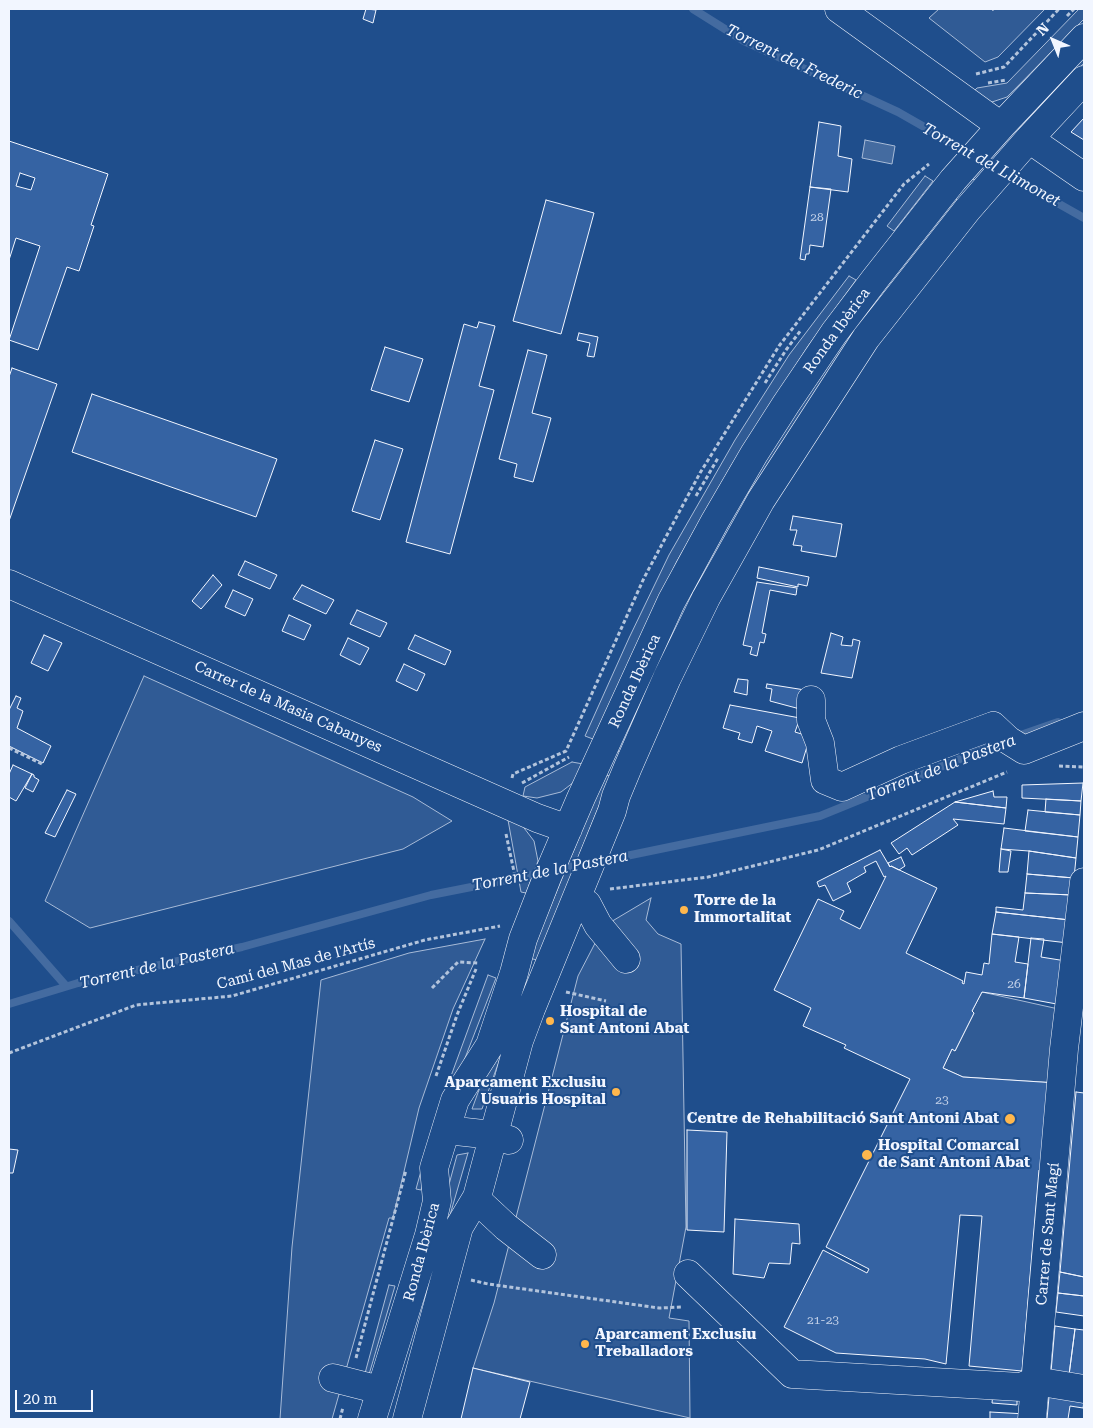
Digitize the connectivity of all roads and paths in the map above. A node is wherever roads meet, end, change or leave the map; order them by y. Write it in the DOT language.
graph roads {
  1 [pos="839,9"];
  2 [pos="1059,9"];
  3 [pos="1074,9"];
  4 [pos="1061,22"];
  5 [pos="1084,38"];
  6 [pos="976,74"];
  7 [pos="1007,80"];
  8 [pos="1084,80"];
  9 [pos="963,99"];
  10 [pos="1001,126"];
  11 [pos="1029,139"];
  12 [pos="1084,177"];
  13 [pos="9,584"];
  14 [pos="811,700"];
  15 [pos="1084,726"];
  16 [pos="9,748"];
  17 [pos="44,765"];
  18 [pos="1058,766"];
  19 [pos="1084,767"];
  20 [pos="1013,769"];
  21 [pos="568,828"];
  22 [pos="1084,882"];
  23 [pos="587,904"];
  24 [pos="505,925"];
  25 [pos="626,959"];
  26 [pos="478,964"];
  27 [pos="476,970"];
  28 [pos="432,988"];
  29 [pos="565,992"];
  30 [pos="606,1001"];
  31 [pos="1074,1050"];
  32 [pos="9,1053"];
  33 [pos="433,1085"];
  34 [pos="447,1130"];
  35 [pos="501,1137"];
  36 [pos="407,1166"];
  37 [pos="484,1206"];
  38 [pos="542,1255"];
  39 [pos="688,1274"];
  40 [pos="488,1284"];
  41 [pos="721,1305"];
  42 [pos="341,1380"];
  43 [pos="1035,1381"];
  44 [pos="1084,1389"];
  45 [pos="380,1390"];
  46 [pos="340,1419"];
  47 [pos="372,1419"];
  48 [pos="407,1419"];
  49 [pos="1032,1419"];
  1 -- 9 [label="street"];
  2 -- 6 [label="path"];
  3 -- 4 [label="path"];
  5 -- 10 [label="street, Ronda Ibèrica"];
  7 -- 9 [label="path"];
  8 -- 11 [label="street, Ronda Ibèrica"];
  9 -- 10 [label="street"];
  10 -- 21 [label="street, Ronda Ibèrica"];
  11 -- 12 [label="street"];
  11 -- 35 [label="street, Ronda Ibèrica"];
  13 -- 21 [label="street, Carrer de la Masia Cabanyes"];
  14 -- 15 [label="street"];
  16 -- 17 [label="path"];
  18 -- 19 [label="path"];
  20 -- 23 [label="path"];
  21 -- 34 [label="street, Ronda Ibèrica"];
  22 -- 31 [label="street, Carrer de Sant Magí"];
  23 -- 25 [label="street"];
  24 -- 32 [label="path, Camí del Mas de l'Artís"];
  26 -- 28 [label="path"];
  27 -- 33 [label="path"];
  29 -- 30 [label="path"];
  31 -- 43 [label="street, Carrer de Sant Magí"];
  34 -- 35 [label="street"];
  34 -- 45 [label="street, Ronda Ibèrica"];
  35 -- 37 [label="street, Ronda Ibèrica"];
  36 -- 42 [label="path"];
  37 -- 38 [label="street"];
  37 -- 48 [label="street, Ronda Ibèrica"];
  39 -- 41 [label="street"];
  40 -- 41 [label="path"];
  41 -- 43 [label="street"];
  42 -- 45 [label="street"];
  42 -- 46 [label="path"];
  43 -- 44 [label="street"];
  43 -- 49 [label="street, Carrer de Sant Magí"];
  45 -- 47 [label="street, Ronda Ibèrica"];
}
